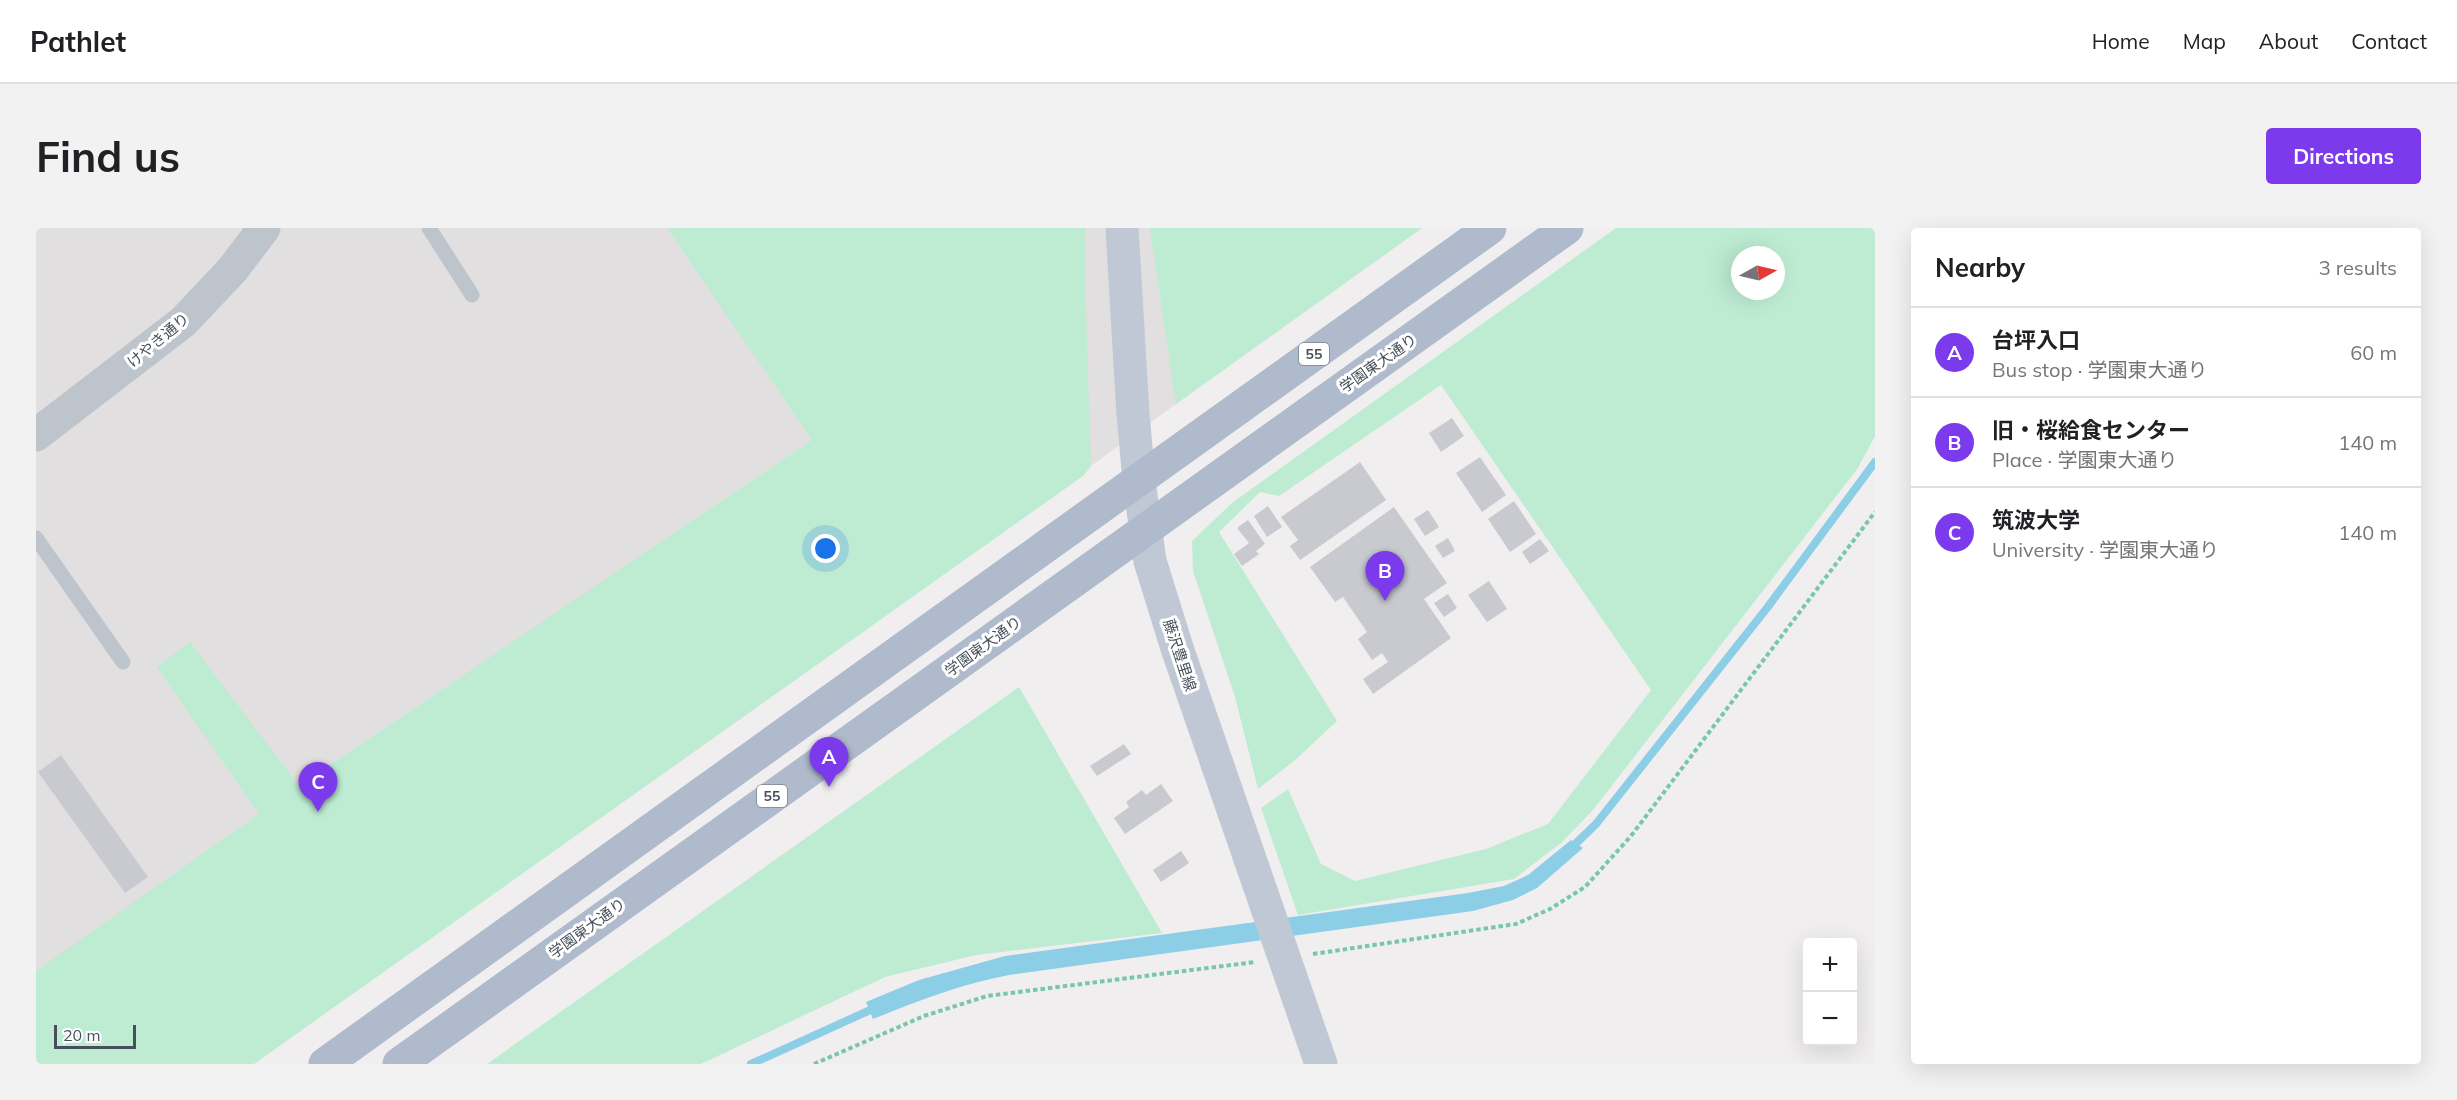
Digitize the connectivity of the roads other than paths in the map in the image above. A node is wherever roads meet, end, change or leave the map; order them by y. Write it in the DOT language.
graph roads {
  1 [pos="264,228"];
  2 [pos="429,228"];
  3 [pos="1122,228"];
  4 [pos="1490,228"];
  5 [pos="1567,228"];
  6 [pos="472,294"];
  7 [pos="36,435"];
  8 [pos="1139,481"];
  9 [pos="1145,529"];
  10 [pos="36,538"];
  11 [pos="123,662"];
  12 [pos="325,1064"];
  13 [pos="399,1064"];
  14 [pos="1321,1064"];
  1 -- 7 [label="street, けやき通り"];
  2 -- 6 [label="lane"];
  3 -- 8 [label="main road, 藤沢豊里線"];
  4 -- 8 [label="main road, 55"];
  5 -- 9 [label="main road, 学園東大通り / 55"];
  8 -- 9 [label="main road, 藤沢豊里線"];
  8 -- 12 [label="main road, 55"];
  9 -- 13 [label="main road, 学園東大通り / 55"];
  9 -- 14 [label="main road, 藤沢豊里線"];
  10 -- 11 [label="lane"];
}
